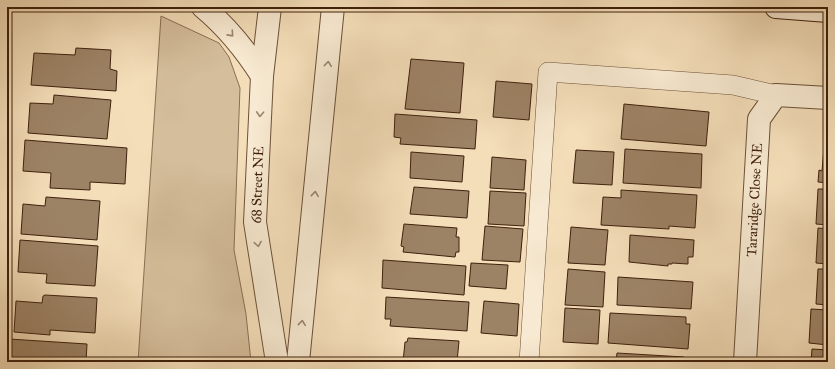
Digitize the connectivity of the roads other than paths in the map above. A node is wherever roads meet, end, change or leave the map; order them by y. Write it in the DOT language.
graph roads {
  1 [pos="203,7"];
  2 [pos="270,7"];
  3 [pos="333,7"];
  4 [pos="776,7"];
  5 [pos="828,11"];
  6 [pos="262,76"];
  7 [pos="776,95"];
  8 [pos="828,98"];
  9 [pos="277,362"];
  10 [pos="298,362"];
  11 [pos="529,362"];
  12 [pos="745,362"];
  1 -- 6 [label="street, one-way"];
  2 -- 6 [label="street, 68 Street NE"];
  10 -- 3 [label="street, one-way"];
  4 -- 5 [label="street"];
  6 -- 9 [label="street, 68 Street NE, one-way"];
  7 -- 8 [label="street"];
  7 -- 11 [label="lane"];
  7 -- 12 [label="street, Tararidge Close NE"];
}
